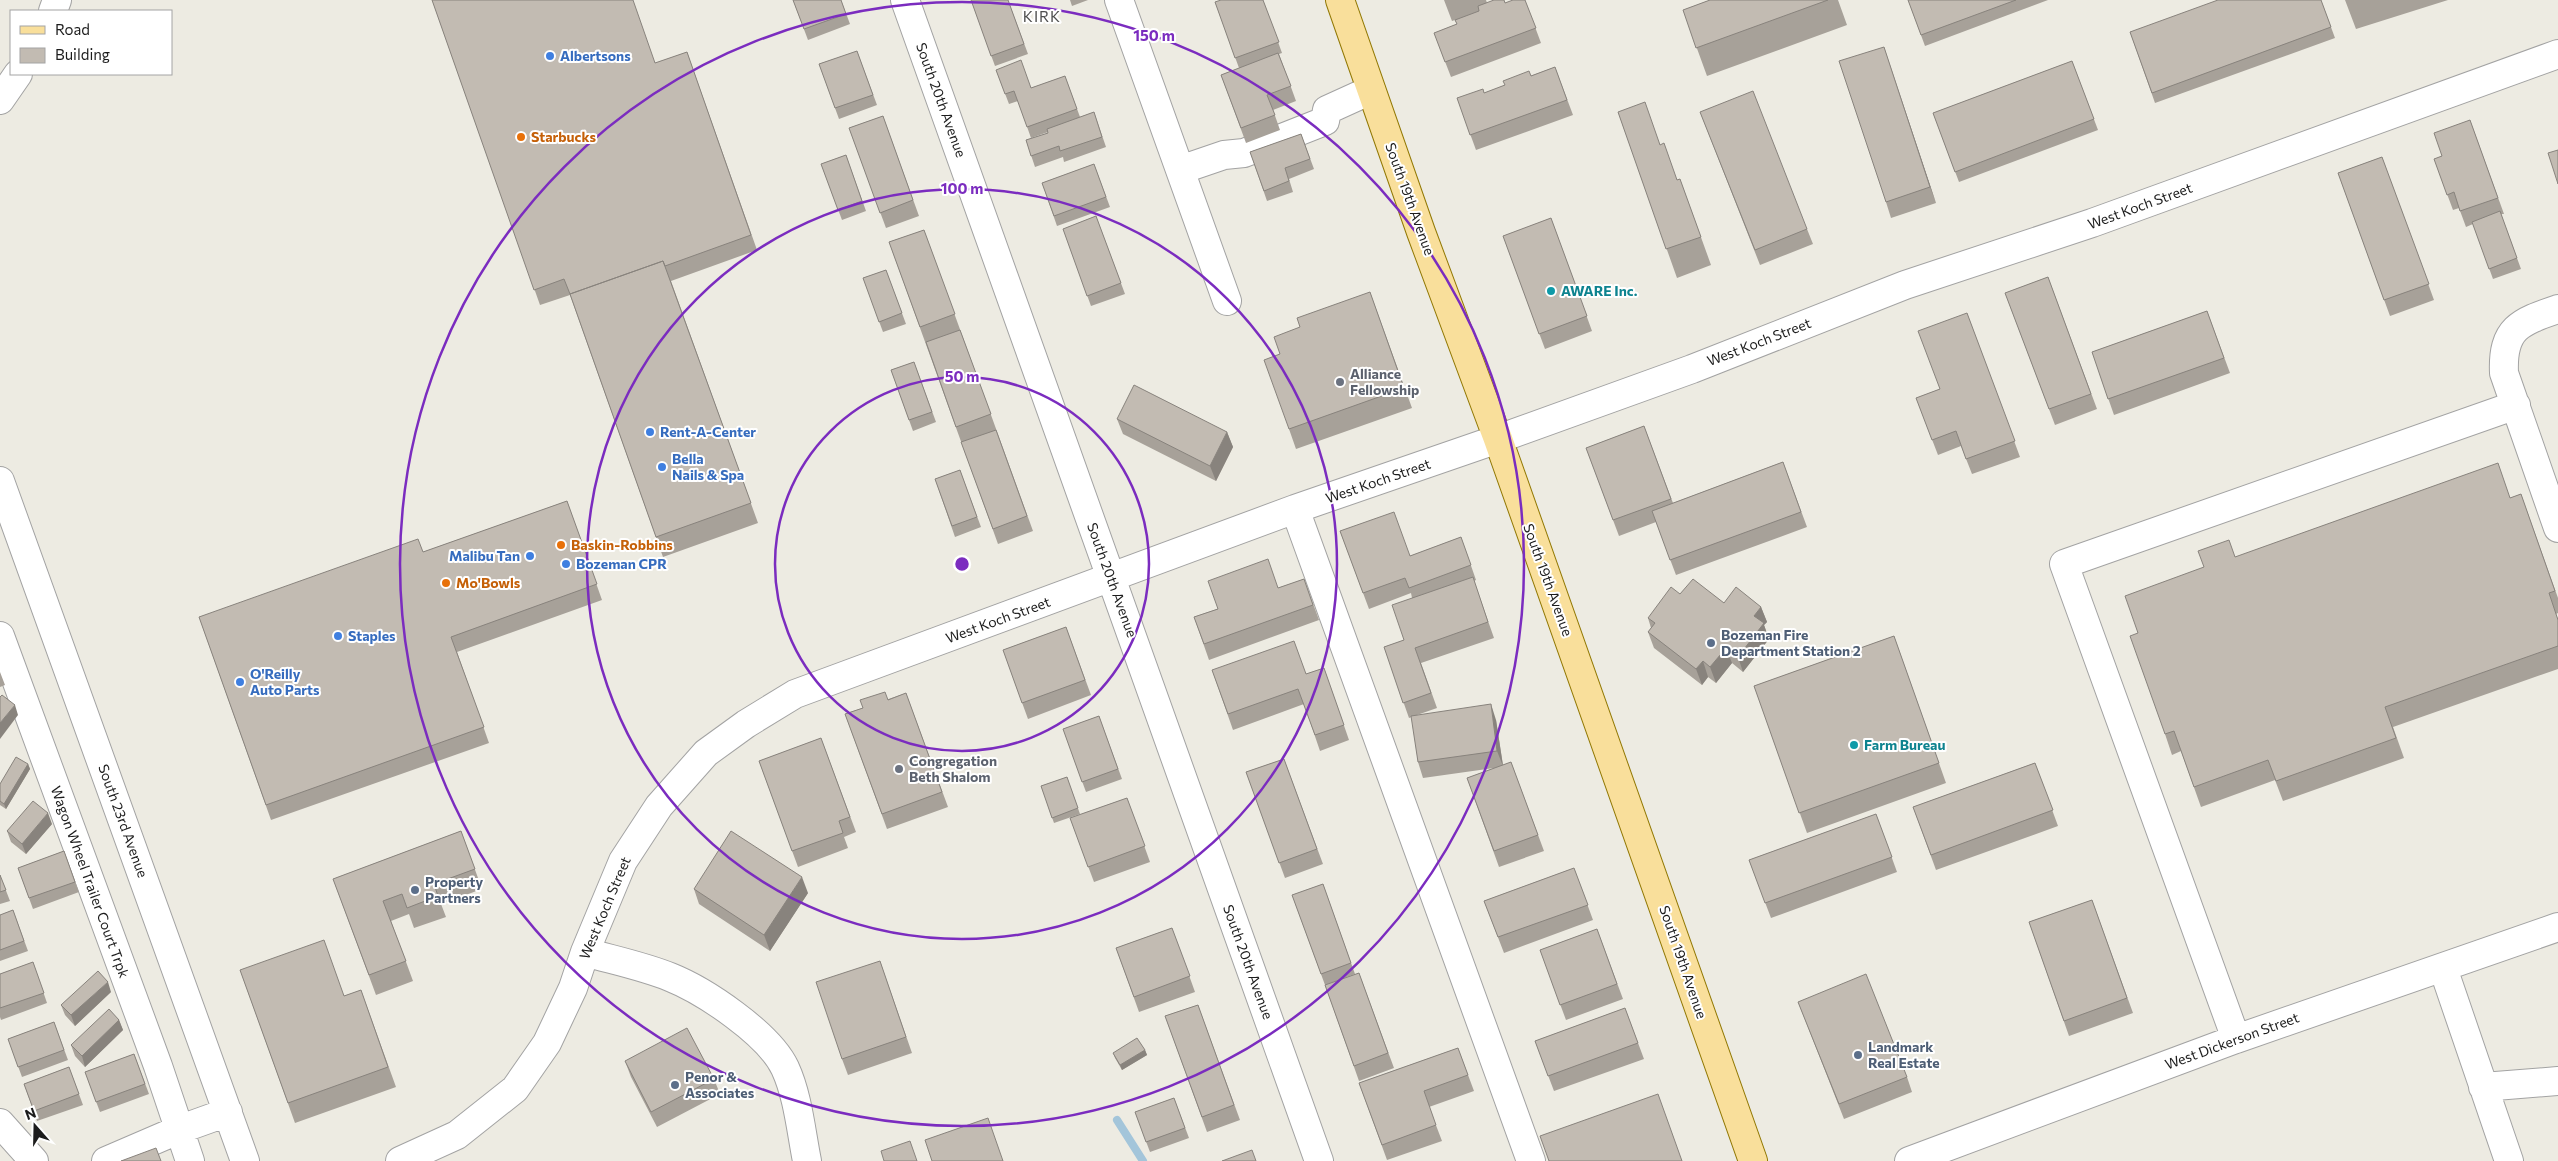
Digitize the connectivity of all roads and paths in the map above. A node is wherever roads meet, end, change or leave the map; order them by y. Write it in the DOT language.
graph roads {
  1 [pos="905,0"];
  2 [pos="1119,0"];
  3 [pos="1340,0"];
  4 [pos="2558,54"];
  5 [pos="0,61"];
  6 [pos="0,74"];
  7 [pos="17,75"];
  8 [pos="1371,90"];
  9 [pos="0,100"];
  10 [pos="1180,170"];
  11 [pos="1227,301"];
  12 [pos="2558,309"];
  13 [pos="2516,405"];
  14 [pos="1498,439"];
  15 [pos="0,481"];
  16 [pos="1295,509"];
  17 [pos="2558,528"];
  18 [pos="9,532"];
  19 [pos="1111,576"];
  20 [pos="0,636"];
  21 [pos="2558,928"];
  22 [pos="585,952"];
  23 [pos="2443,968"];
  24 [pos="2236,1039"];
  25 [pos="2558,1081"];
  26 [pos="2483,1087"];
  27 [pos="228,1112"];
  28 [pos="0,1123"];
  29 [pos="178,1130"];
  30 [pos="34,1161"];
  31 [pos="106,1161"];
  32 [pos="190,1161"];
  33 [pos="245,1161"];
  34 [pos="400,1161"];
  35 [pos="807,1161"];
  36 [pos="1319,1161"];
  37 [pos="1532,1161"];
  38 [pos="1753,1161"];
  39 [pos="1908,1161"];
  40 [pos="2509,1161"];
  1 -- 19 [label="street, South 20th Avenue"];
  2 -- 10 [label="street"];
  3 -- 8 [label="main road, South 19th Avenue"];
  4 -- 14 [label="street, West Koch Street"];
  5 -- 6 [label="street"];
  7 -- 9 [label="street"];
  8 -- 10 [label="street"];
  8 -- 14 [label="main road, South 19th Avenue"];
  10 -- 11 [label="street"];
  12 -- 13 [label="street"];
  13 -- 17 [label="street"];
  13 -- 24 [label="street"];
  14 -- 16 [label="street, West Koch Street"];
  14 -- 38 [label="main road, South 19th Avenue"];
  15 -- 18 [label="street, South 23rd Avenue"];
  16 -- 19 [label="street, West Koch Street"];
  16 -- 37 [label="street"];
  18 -- 27 [label="street, South 23rd Avenue"];
  19 -- 22 [label="street, West Koch Street"];
  19 -- 36 [label="street, South 20th Avenue"];
  20 -- 29 [label="street, Wagon Wheel Trailer Court Trpk"];
  21 -- 23 [label="street, West Dickerson Street"];
  22 -- 34 [label="street, West Koch Street"];
  22 -- 35 [label="street"];
  23 -- 24 [label="street, West Dickerson Street"];
  23 -- 26 [label="street"];
  24 -- 39 [label="street, West Dickerson Street"];
  25 -- 26 [label="street"];
  26 -- 40 [label="street"];
  27 -- 29 [label="street"];
  27 -- 33 [label="street, South 23rd Avenue"];
  28 -- 30 [label="street"];
  29 -- 31 [label="street"];
  29 -- 32 [label="street, Wagon Wheel Trailer Court Trpk"];
}
